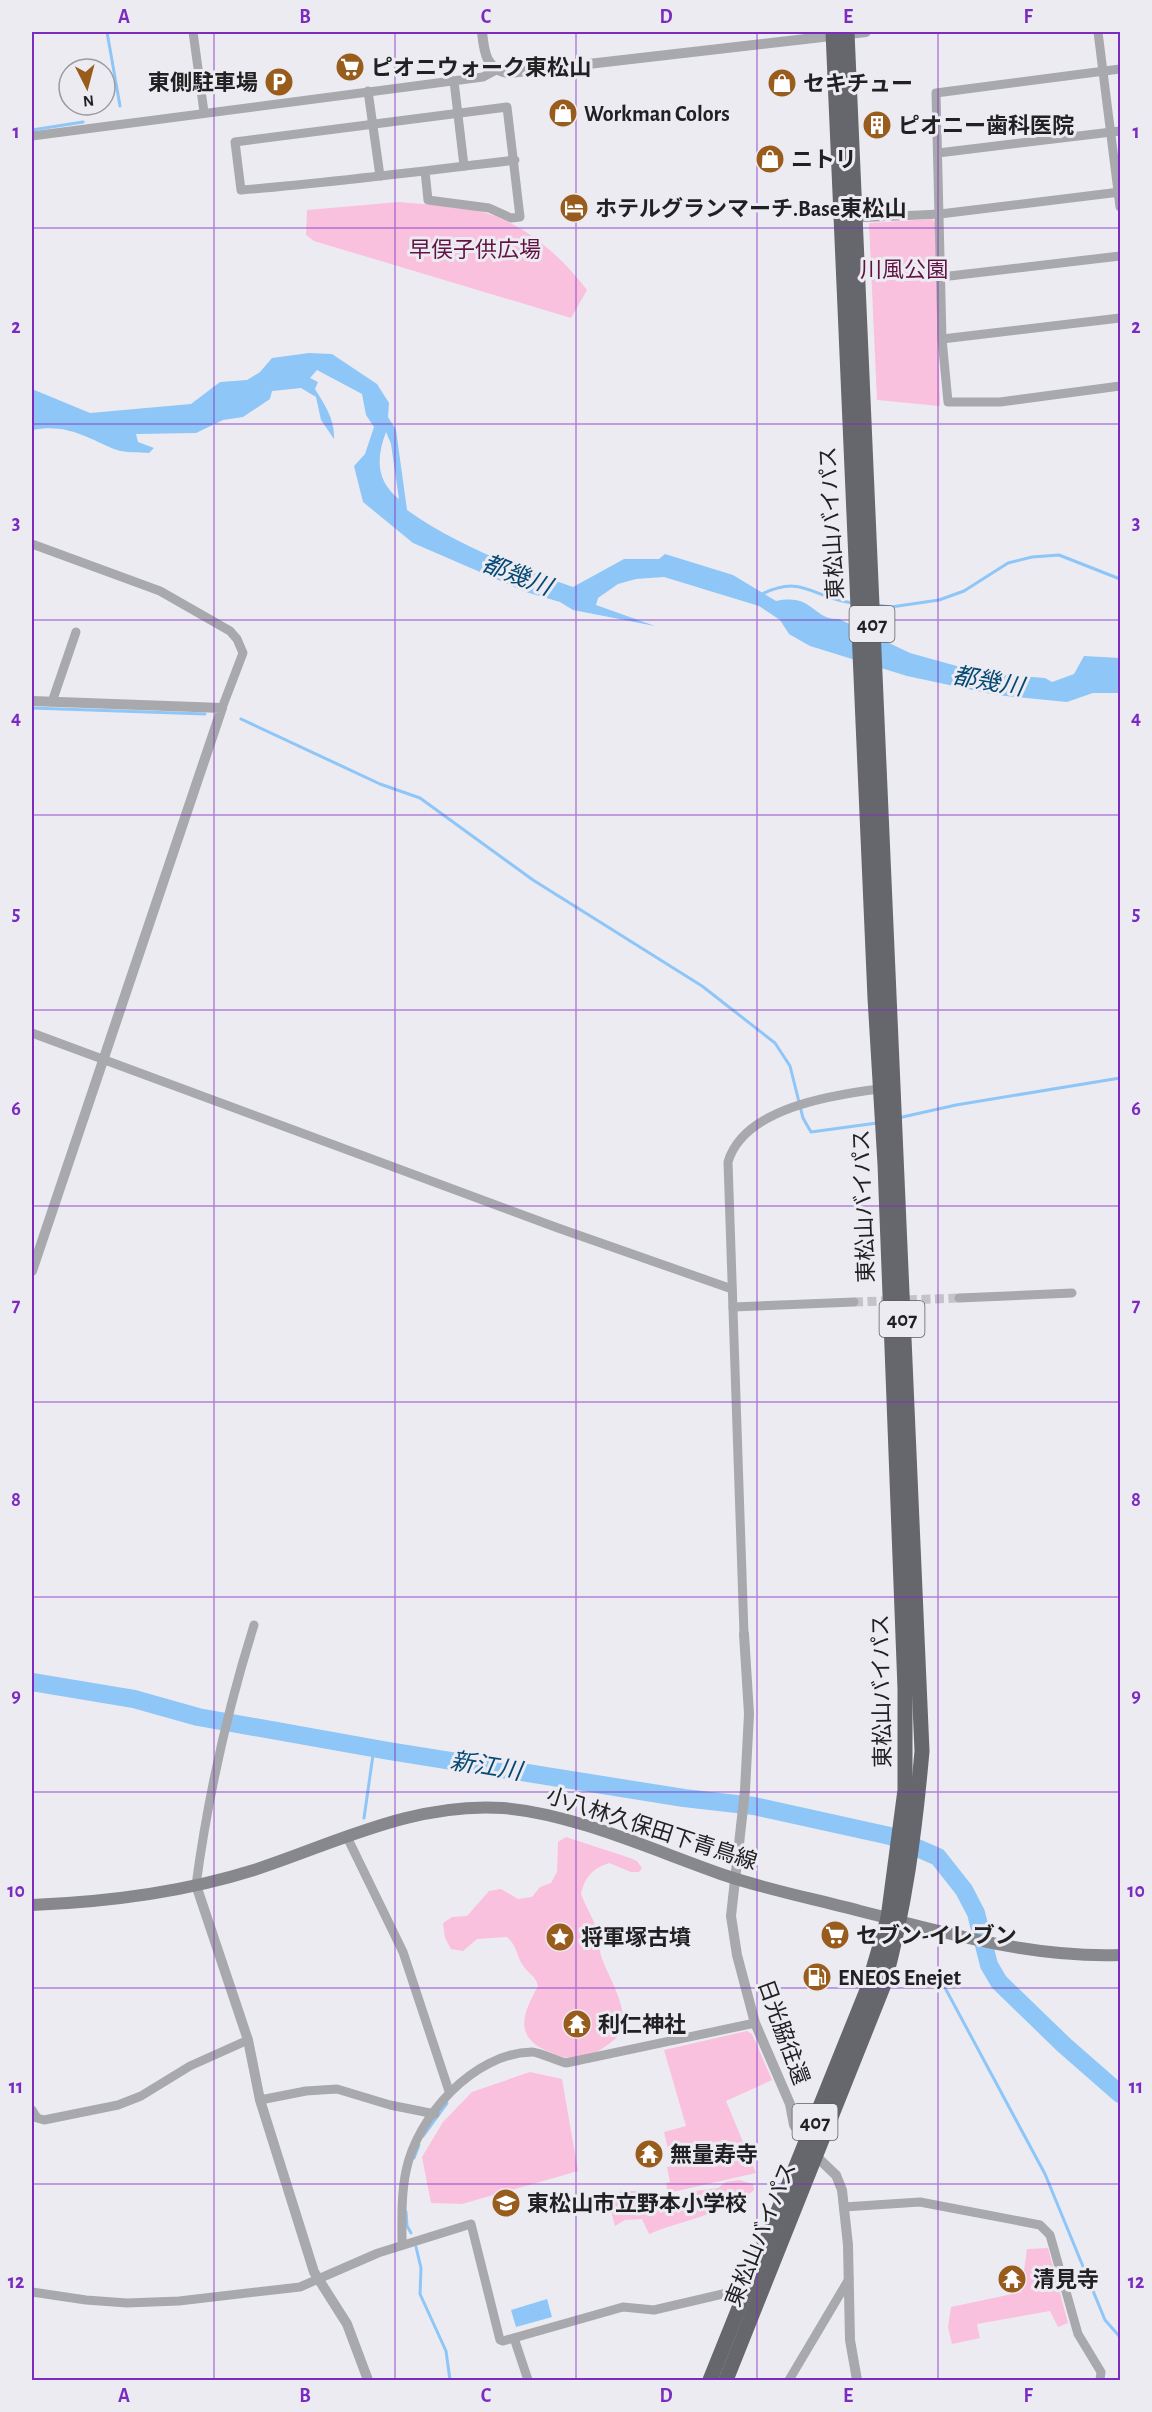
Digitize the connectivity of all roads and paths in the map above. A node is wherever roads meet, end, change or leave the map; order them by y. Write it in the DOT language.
graph roads {
  1 [pos="193,32"];
  2 [pos="482,32"];
  3 [pos="866,32"];
  4 [pos="1098,32"];
  5 [pos="840,33"];
  6 [pos="1120,69"];
  7 [pos="496,70"];
  8 [pos="1103,71"];
  9 [pos="454,81"];
  10 [pos="368,91"];
  11 [pos="204,112"];
  12 [pos="458,113"];
  13 [pos="373,124"];
  14 [pos="1116,131"];
  15 [pos="32,136"];
  16 [pos="938,153"];
  17 [pos="515,160"];
  18 [pos="464,166"];
  19 [pos="425,171"];
  20 [pos="380,176"];
  21 [pos="1120,192"];
  22 [pos="1120,207"];
  23 [pos="940,214"];
  24 [pos="855,218"];
  25 [pos="1120,256"];
  26 [pos="941,277"];
  27 [pos="1120,318"];
  28 [pos="942,339"];
  29 [pos="1120,386"];
  30 [pos="857,436"];
  31 [pos="32,544"];
  32 [pos="76,632"];
  33 [pos="32,701"];
  34 [pos="52,702"];
  35 [pos="222,708"];
  36 [pos="873,810"];
  37 [pos="32,1033"];
  38 [pos="104,1060"];
  39 [pos="879,1089"];
  40 [pos="32,1271"];
  41 [pos="732,1289"];
  42 [pos="1072,1293"];
  43 [pos="959,1298"];
  44 [pos="854,1302"];
  45 [pos="733,1307"];
  46 [pos="254,1625"];
  47 [pos="744,1634"];
  48 [pos="908,1822"];
  49 [pos="347,1837"];
  50 [pos="735,1878"];
  51 [pos="196,1885"];
  52 [pos="32,1905"];
  53 [pos="894,1920"];
  54 [pos="1120,1955"];
  55 [pos="755,2023"];
  56 [pos="248,2040"];
  57 [pos="449,2091"];
  58 [pos="260,2100"];
  59 [pos="32,2110"];
  60 [pos="435,2114"];
  61 [pos="812,2150"];
  62 [pos="844,2207"];
  63 [pos="402,2245"];
  64 [pos="849,2279"];
  65 [pos="318,2281"];
  66 [pos="32,2292"];
  67 [pos="746,2292"];
  68 [pos="514,2338"];
  69 [pos="368,2380"];
  70 [pos="528,2380"];
  71 [pos="710,2380"];
  72 [pos="726,2380"];
  73 [pos="789,2380"];
  74 [pos="857,2380"];
  75 [pos="1100,2380"];
  1 -- 11 [label="street"];
  2 -- 7 [label="street"];
  3 -- 5 [label="street"];
  4 -- 8 [label="street"];
  5 -- 7 [label="street"];
  5 -- 24 [label="highway, 東松山バイパス / 407"];
  5 -- 30 [label="highway, 東松山バイパス / 407"];
  6 -- 8 [label="street"];
  7 -- 9 [label="street"];
  8 -- 14 [label="street"];
  8 -- 16 [label="street"];
  9 -- 10 [label="street"];
  9 -- 12 [label="street"];
  10 -- 11 [label="street"];
  10 -- 13 [label="street"];
  11 -- 15 [label="street"];
  12 -- 13 [label="street"];
  12 -- 17 [label="street"];
  12 -- 18 [label="street"];
  13 -- 20 [label="street"];
  13 -- 20 [label="street"];
  14 -- 16 [label="street"];
  14 -- 21 [label="street"];
  16 -- 23 [label="street"];
  17 -- 18 [label="street"];
  17 -- 19 [label="street"];
  18 -- 19 [label="street"];
  19 -- 20 [label="street"];
  21 -- 22 [label="street"];
  21 -- 23 [label="street"];
  23 -- 24 [label="street"];
  23 -- 26 [label="street"];
  24 -- 30 [label="highway, 東松山バイパス / 407"];
  25 -- 26 [label="street"];
  26 -- 28 [label="street"];
  27 -- 28 [label="street"];
  28 -- 29 [label="street"];
  30 -- 36 [label="highway, 東松山バイパス / 407"];
  31 -- 35 [label="street"];
  32 -- 34 [label="street"];
  33 -- 34 [label="street"];
  34 -- 35 [label="street"];
  35 -- 38 [label="street"];
  36 -- 39 [label="highway, 東松山バイパス / 407"];
  36 -- 48 [label="highway, 東松山バイパス / 407"];
  37 -- 38 [label="street"];
  38 -- 40 [label="street"];
  38 -- 41 [label="street"];
  39 -- 41 [label="street"];
  39 -- 48 [label="highway, 東松山バイパス / 407"];
  41 -- 45 [label="street"];
  42 -- 43 [label="street"];
  44 -- 45 [label="street"];
  45 -- 47 [label="street"];
  46 -- 51 [label="street"];
  47 -- 50 [label="street, 日光脇往還"];
  48 -- 53 [label="highway, 東松山バイパス / 407"];
  49 -- 50 [label="main road, 小八林久保田下青鳥線"];
  49 -- 51 [label="main road, 小八林久保田下青鳥線"];
  49 -- 57 [label="street"];
  50 -- 53 [label="main road, 小八林久保田下青鳥線"];
  50 -- 55 [label="street, 日光脇往還"];
  51 -- 52 [label="main road, 小八林久保田下青鳥線"];
  51 -- 56 [label="street"];
  53 -- 54 [label="main road, 小八林久保田下青鳥線"];
  53 -- 61 [label="highway, 東松山バイパス / 407"];
  55 -- 57 [label="street"];
  55 -- 61 [label="street, 日光脇往還"];
  56 -- 58 [label="street"];
  56 -- 59 [label="street"];
  57 -- 60 [label="street"];
  58 -- 60 [label="street"];
  58 -- 65 [label="street"];
  60 -- 63 [label="street"];
  61 -- 62 [label="street, 日光脇往還"];
  61 -- 67 [label="highway, 東松山バイパス / 407"];
  61 -- 72 [label="highway, 東松山バイパス / 407"];
  62 -- 64 [label="street, 日光脇往還"];
  62 -- 75 [label="street"];
  63 -- 65 [label="street"];
  63 -- 68 [label="street"];
  64 -- 73 [label="street"];
  64 -- 74 [label="street, 日光脇往還"];
  65 -- 66 [label="street"];
  65 -- 69 [label="street"];
  67 -- 68 [label="street"];
  67 -- 71 [label="highway, 東松山バイパス / 407"];
  68 -- 70 [label="street"];
}
